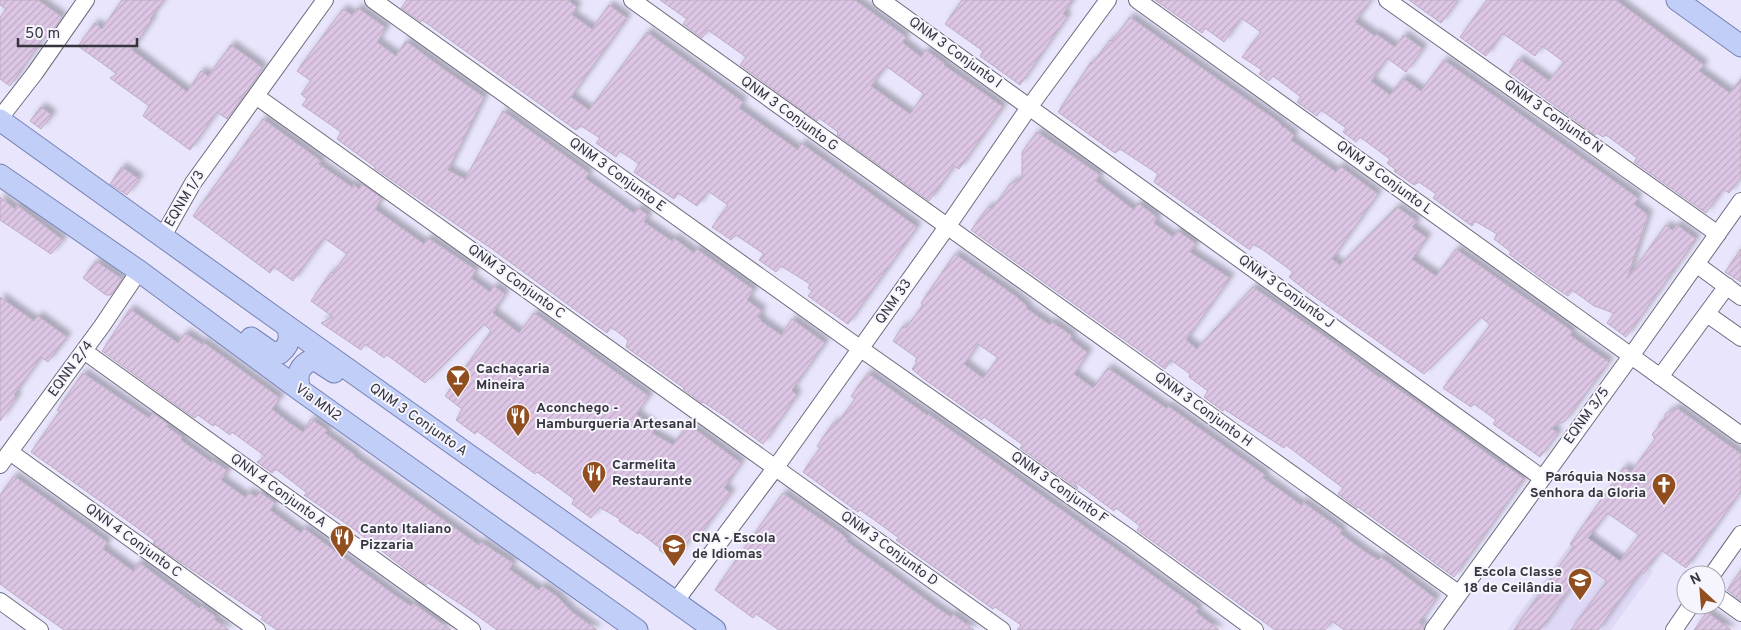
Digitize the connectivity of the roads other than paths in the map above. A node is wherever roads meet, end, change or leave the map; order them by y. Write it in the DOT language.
graph roads {
  1 [pos="86,0"];
  2 [pos="325,0"];
  3 [pos="373,0"];
  4 [pos="632,0"];
  5 [pos="881,0"];
  6 [pos="1108,0"];
  7 [pos="1137,0"];
  8 [pos="1388,0"];
  9 [pos="1677,0"];
  10 [pos="1741,46"];
  11 [pos="256,96"];
  12 [pos="1030,106"];
  13 [pos="0,119"];
  14 [pos="0,175"];
  15 [pos="1741,201"];
  16 [pos="947,227"];
  17 [pos="1718,234"];
  18 [pos="163,236"];
  19 [pos="1696,264"];
  20 [pos="132,266"];
  21 [pos="1727,286"];
  22 [pos="1741,297"];
  23 [pos="1707,314"];
  24 [pos="287,326"];
  25 [pos="1741,338"];
  26 [pos="861,349"];
  27 [pos="84,351"];
  28 [pos="1631,356"];
  29 [pos="1660,377"];
  30 [pos="300,390"];
  31 [pos="1740,434"];
  32 [pos="460,449"];
  33 [pos="5,459"];
  34 [pos="776,468"];
  35 [pos="1542,478"];
  36 [pos="1741,534"];
  37 [pos="1719,565"];
  38 [pos="1458,594"];
  39 [pos="0,601"];
  40 [pos="675,602"];
  41 [pos="1726,602"];
  42 [pos="1741,613"];
  43 [pos="1684,615"];
  44 [pos="40,630"];
  45 [pos="257,630"];
  46 [pos="472,630"];
  47 [pos="637,630"];
  48 [pos="715,630"];
  49 [pos="1002,630"];
  50 [pos="1255,630"];
  51 [pos="1433,630"];
  52 [pos="1674,630"];
  1 -- 13 [label="street, EQNM 1/3"];
  2 -- 11 [label="street, EQNM 1/3"];
  3 -- 26 [label="street, QNM 3 Conjunto E"];
  4 -- 16 [label="street, QNM 3 Conjunto G"];
  5 -- 12 [label="street, QNM 3 Conjunto I"];
  6 -- 12 [label="street, QNM 33"];
  7 -- 28 [label="street, QNM 3 Conjunto L"];
  8 -- 17 [label="street, QNM 3 Conjunto N"];
  9 -- 10 [label="main road"];
  11 -- 18 [label="street, EQNM 1/3"];
  11 -- 34 [label="street, QNM 3 Conjunto C"];
  12 -- 16 [label="street, QNM 33"];
  12 -- 35 [label="street, QNM 3 Conjunto J"];
  13 -- 18 [label="main road, EQNM 1/3"];
  14 -- 20 [label="main road, Via MN2"];
  15 -- 17 [label="street, EQNM 3/5"];
  16 -- 26 [label="street, QNM 33"];
  16 -- 38 [label="street, QNM 3 Conjunto H"];
  17 -- 19 [label="street, EQNM 3/5"];
  18 -- 24 [label="main road, QNM 3 Conjunto A"];
  19 -- 21 [label="street"];
  19 -- 28 [label="street, EQNM 3/5"];
  20 -- 24 [label="main road"];
  20 -- 27 [label="street, EQNN 2/4"];
  20 -- 30 [label="main road, Via MN2"];
  21 -- 22 [label="street"];
  21 -- 23 [label="street"];
  23 -- 25 [label="street"];
  23 -- 29 [label="street"];
  24 -- 32 [label="main road, QNM 3 Conjunto A"];
  26 -- 34 [label="street, QNM 33"];
  26 -- 50 [label="street, QNM 3 Conjunto F"];
  27 -- 33 [label="street, EQNN 2/4"];
  27 -- 46 [label="street, QNN 4 Conjunto A"];
  28 -- 29 [label="street, QNM 3 Conjunto L"];
  28 -- 35 [label="street, EQNM 3/5"];
  29 -- 31 [label="street, QNM 3 Conjunto L"];
  30 -- 32 [label="main road"];
  30 -- 47 [label="main road, Via MN2"];
  32 -- 40 [label="main road, QNM 3 Conjunto A"];
  33 -- 45 [label="street, QNN 4 Conjunto C"];
  34 -- 40 [label="street, QNM 33"];
  34 -- 49 [label="street, QNM 3 Conjunto D"];
  35 -- 38 [label="street, EQNM 3/5"];
  36 -- 37 [label="street"];
  38 -- 51 [label="street, EQNM 3/5"];
  39 -- 44 [label="street"];
  40 -- 48 [label="main road, QNM 3 Conjunto A"];
  41 -- 42 [label="street"];
  43 -- 52 [label="street"];
}
